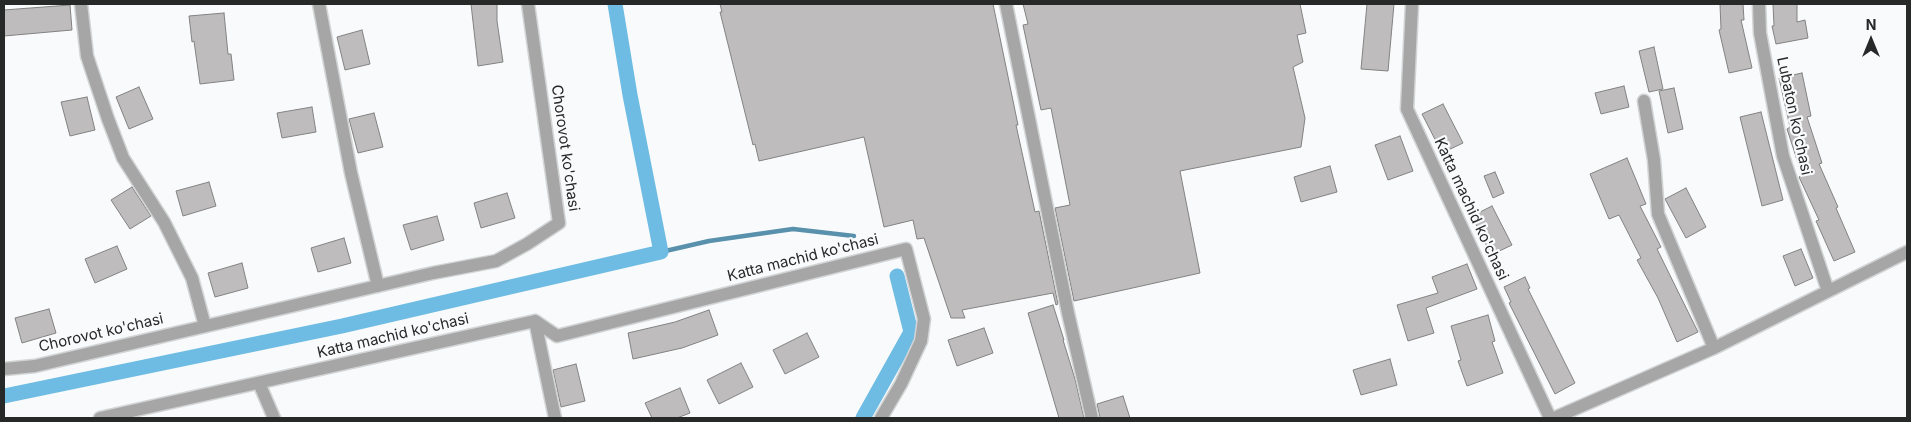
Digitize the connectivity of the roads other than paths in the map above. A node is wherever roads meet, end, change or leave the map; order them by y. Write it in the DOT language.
graph roads {
  1 [pos="81,4"];
  2 [pos="319,4"];
  3 [pos="528,4"];
  4 [pos="1006,4"];
  5 [pos="1412,4"];
  6 [pos="1759,4"];
  7 [pos="1644,101"];
  8 [pos="1907,252"];
  9 [pos="378,286"];
  10 [pos="1828,291"];
  11 [pos="535,322"];
  12 [pos="205,326"];
  13 [pos="1714,348"];
  14 [pos="4,370"];
  15 [pos="259,383"];
  16 [pos="100,418"];
  17 [pos="274,418"];
  18 [pos="555,418"];
  19 [pos="881,418"];
  20 [pos="1092,418"];
  21 [pos="1550,418"];
  22 [pos="1554,418"];
  1 -- 12 [label="street"];
  2 -- 9 [label="street"];
  3 -- 9 [label="street, Chorovot ko'chasi"];
  4 -- 20 [label="street"];
  5 -- 21 [label="street, Katta machid ko'chasi"];
  6 -- 10 [label="street, Lubaton ko'chasi"];
  7 -- 13 [label="street"];
  8 -- 10 [label="street"];
  9 -- 12 [label="street, Chorovot ko'chasi"];
  10 -- 13 [label="street"];
  11 -- 15 [label="street, Katta machid ko'chasi"];
  11 -- 18 [label="street"];
  11 -- 19 [label="street, Katta machid ko'chasi"];
  12 -- 14 [label="street, Chorovot ko'chasi"];
  13 -- 22 [label="street"];
  15 -- 16 [label="street, Katta machid ko'chasi"];
  15 -- 17 [label="street"];
}
